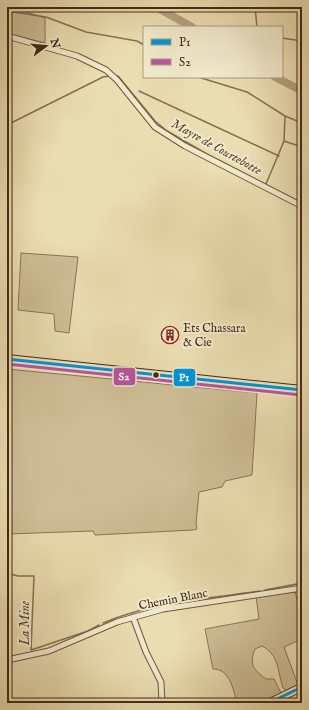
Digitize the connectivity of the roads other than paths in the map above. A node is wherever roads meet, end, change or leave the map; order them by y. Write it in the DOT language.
graph roads {
  1 [pos="7,36"];
  2 [pos="302,206"];
  3 [pos="7,359"];
  4 [pos="302,390"];
  5 [pos="302,588"];
  6 [pos="133,617"];
  7 [pos="7,660"];
  8 [pos="302,687"];
  9 [pos="162,701"];
  10 [pos="269,703"];
  1 -- 2 [label="street"];
  3 -- 4 [label="main road"];
  5 -- 6 [label="street, Chemin Blanc"];
  6 -- 7 [label="street, Chemin Blanc"];
  6 -- 9 [label="street"];
  8 -- 10 [label="street"];
}
